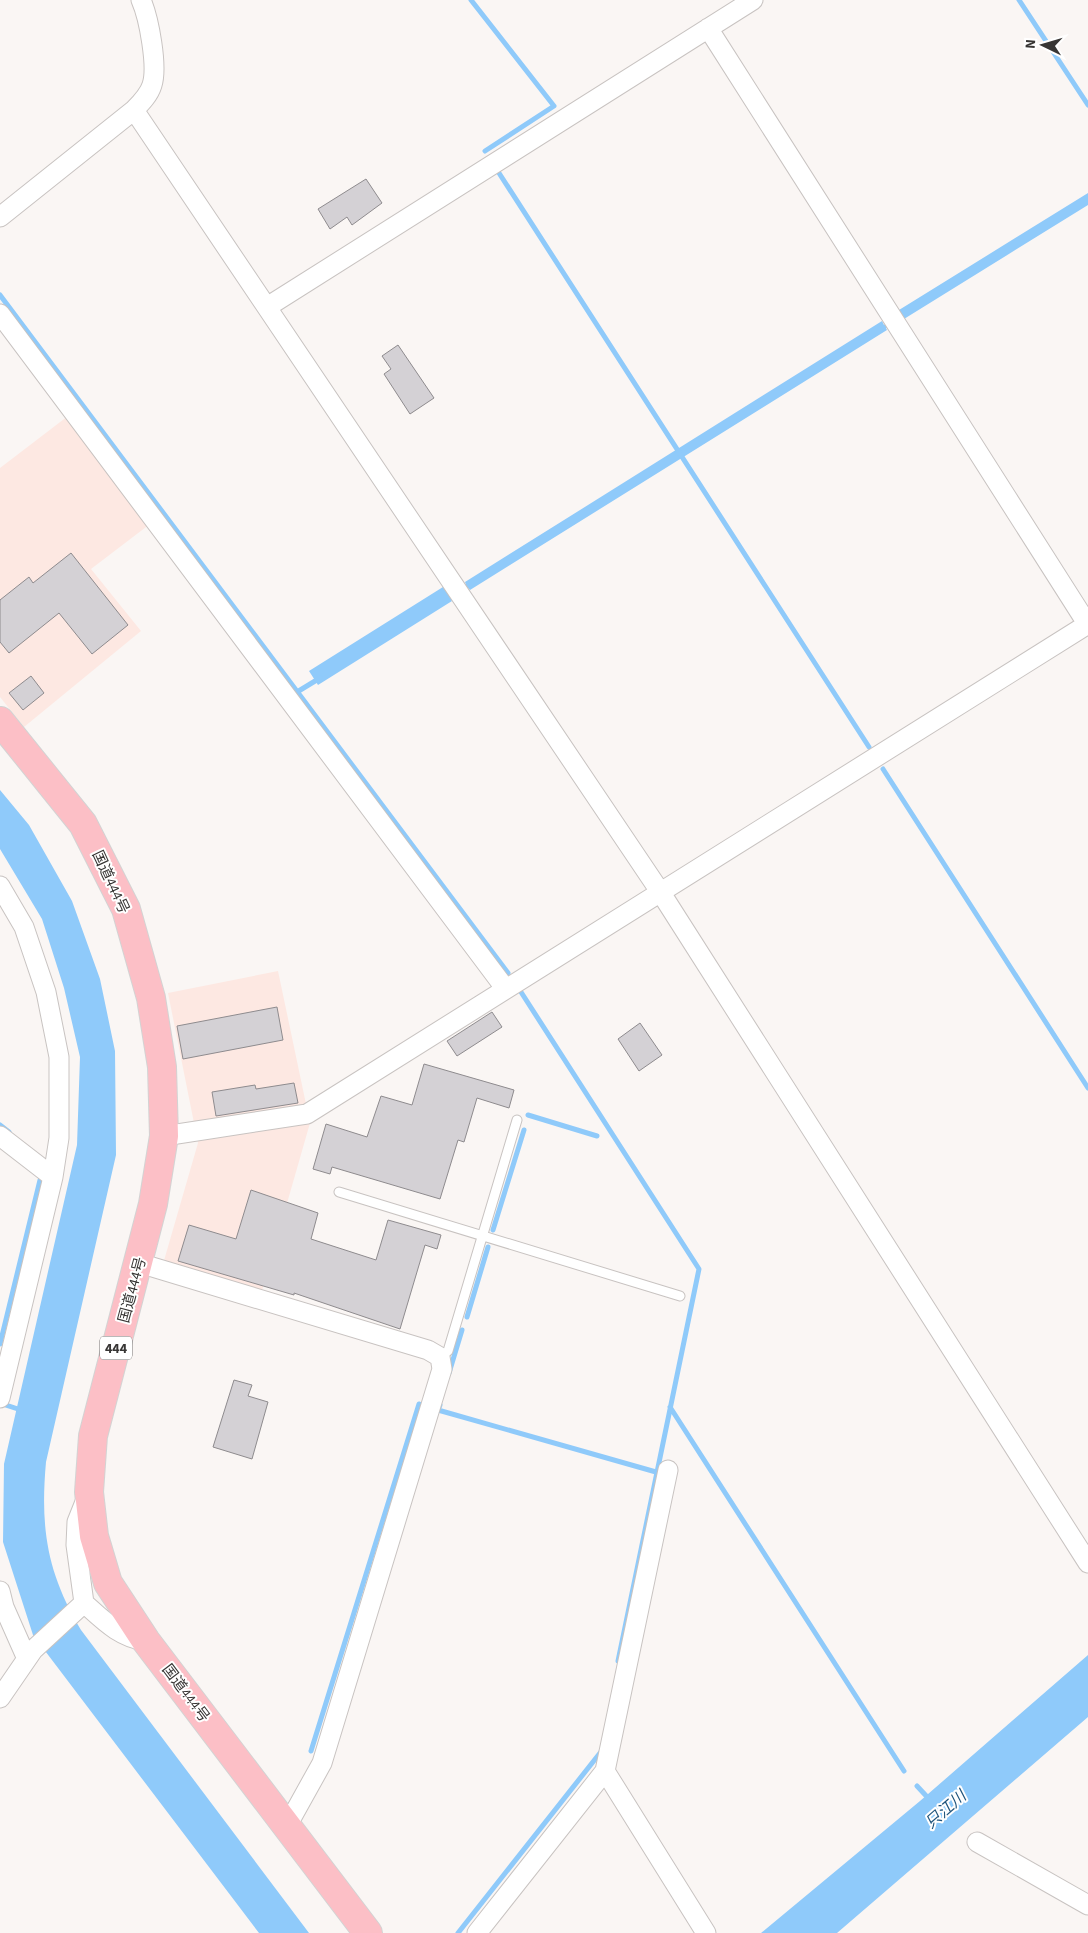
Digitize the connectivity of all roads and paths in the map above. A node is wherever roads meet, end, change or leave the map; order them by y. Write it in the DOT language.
graph roads {
  1 [pos="142,0"];
  2 [pos="753,0"];
  3 [pos="708,28"];
  4 [pos="134,110"];
  5 [pos="0,217"];
  6 [pos="267,307"];
  7 [pos="0,314"];
  8 [pos="1088,624"];
  9 [pos="0,721"];
  10 [pos="0,886"];
  11 [pos="661,893"];
  12 [pos="505,988"];
  13 [pos="517,1120"];
  14 [pos="0,1136"];
  15 [pos="164,1136"];
  16 [pos="53,1177"];
  17 [pos="339,1192"];
  18 [pos="482,1236"];
  19 [pos="139,1263"];
  20 [pos="680,1296"];
  21 [pos="440,1357"];
  22 [pos="0,1397"];
  23 [pos="668,1470"];
  24 [pos="89,1492"];
  25 [pos="1088,1563"];
  26 [pos="0,1591"];
  27 [pos="81,1605"];
  28 [pos="146,1641"];
  29 [pos="30,1655"];
  30 [pos="0,1698"];
  31 [pos="605,1771"];
  32 [pos="287,1826"];
  33 [pos="977,1842"];
  34 [pos="1088,1905"];
  35 [pos="368,1933"];
  36 [pos="477,1933"];
  37 [pos="706,1933"];
  1 -- 4 [label="street"];
  2 -- 3 [label="street"];
  3 -- 6 [label="street"];
  3 -- 8 [label="street"];
  4 -- 5 [label="street"];
  4 -- 6 [label="street"];
  6 -- 11 [label="street"];
  7 -- 12 [label="street"];
  8 -- 11 [label="street"];
  9 -- 15 [label="highway, 国道444号 / 444"];
  10 -- 16 [label="street"];
  11 -- 12 [label="street"];
  11 -- 25 [label="street"];
  12 -- 15 [label="street"];
  13 -- 18 [label="lane"];
  14 -- 16 [label="street"];
  15 -- 19 [label="highway, 国道444号 / 444"];
  16 -- 22 [label="street"];
  17 -- 18 [label="lane"];
  18 -- 20 [label="lane"];
  18 -- 21 [label="lane"];
  19 -- 21 [label="street"];
  19 -- 24 [label="highway, 国道444号 / 444"];
  21 -- 32 [label="street"];
  23 -- 31 [label="street"];
  24 -- 27 [label="street"];
  24 -- 28 [label="highway, 国道444号 / 444"];
  26 -- 29 [label="street"];
  27 -- 28 [label="street"];
  27 -- 29 [label="street"];
  28 -- 32 [label="highway, 国道444号 / 444"];
  29 -- 30 [label="street"];
  31 -- 36 [label="street"];
  31 -- 37 [label="street"];
  32 -- 35 [label="highway, 国道444号 / 444"];
  33 -- 34 [label="street"];
}
